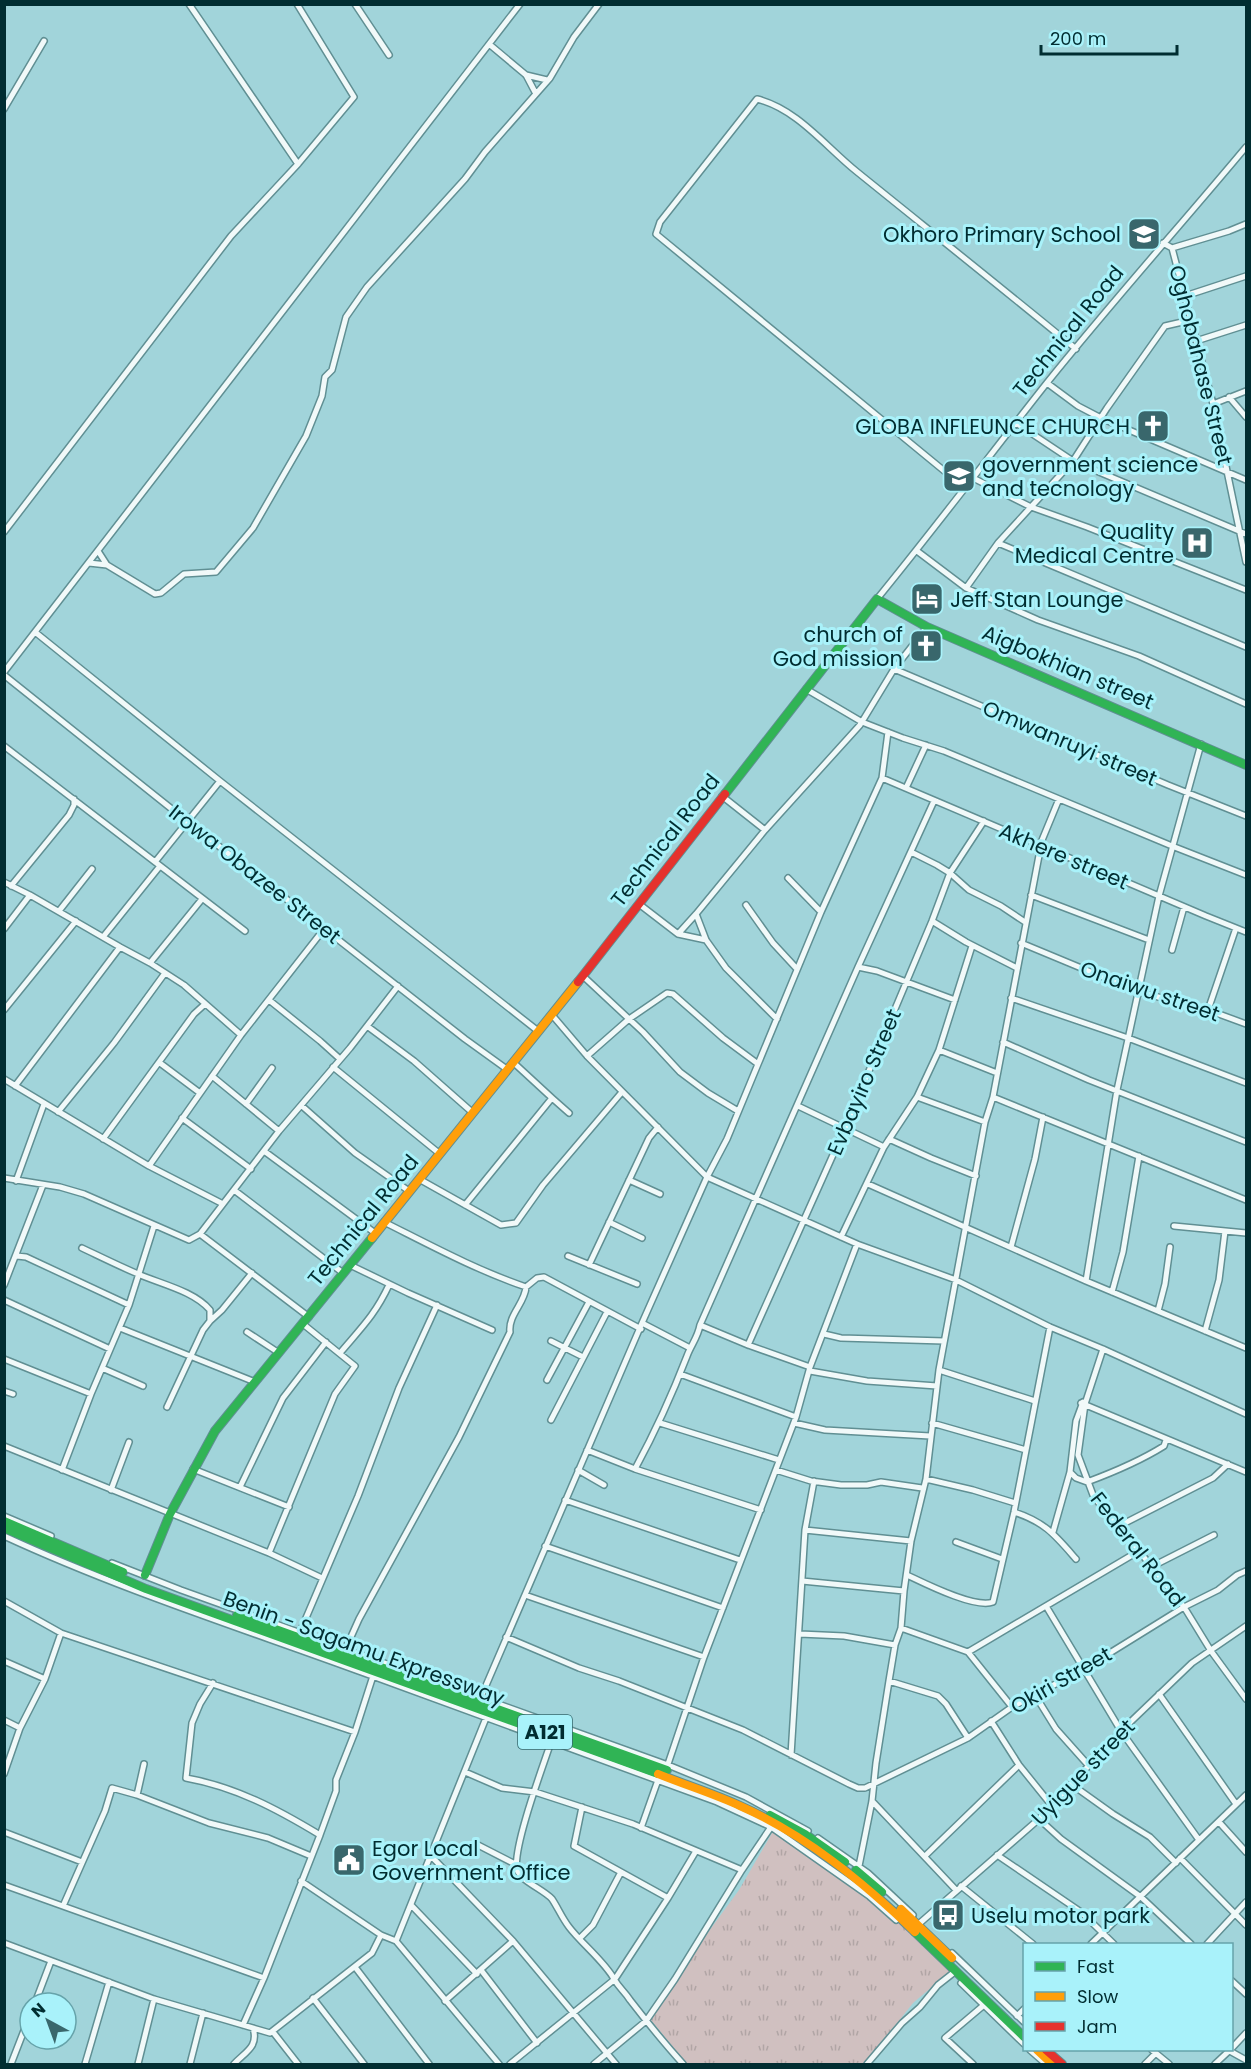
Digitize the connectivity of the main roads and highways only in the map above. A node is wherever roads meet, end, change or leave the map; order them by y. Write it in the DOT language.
graph roads {
  1 [pos="877,599"];
  2 [pos="1246,765"];
  3 [pos="4,1521"];
  4 [pos="4,1528"];
  5 [pos="145,1575"];
  6 [pos="711,1790"];
  7 [pos="1023,2027"];
  8 [pos="1023,2036"];
  9 [pos="1039,2051"];
  10 [pos="1048,2051"];
  11 [pos="1052,2064"];
  12 [pos="1062,2064"];
  1 -- 2 [label="main road, Aigbokhian street"];
  1 -- 5 [label="main road, Technical Road"];
  3 -- 6 [label="main road, A121"];
  4 -- 6 [label="main road, Benin - Sagamu Expressway / A121"];
  6 -- 7 [label="main road, A121"];
  6 -- 8 [label="main road, Benin - Sagamu Expressway / A121"];
  9 -- 11 [label="main road"];
  10 -- 12 [label="main road"];
}
